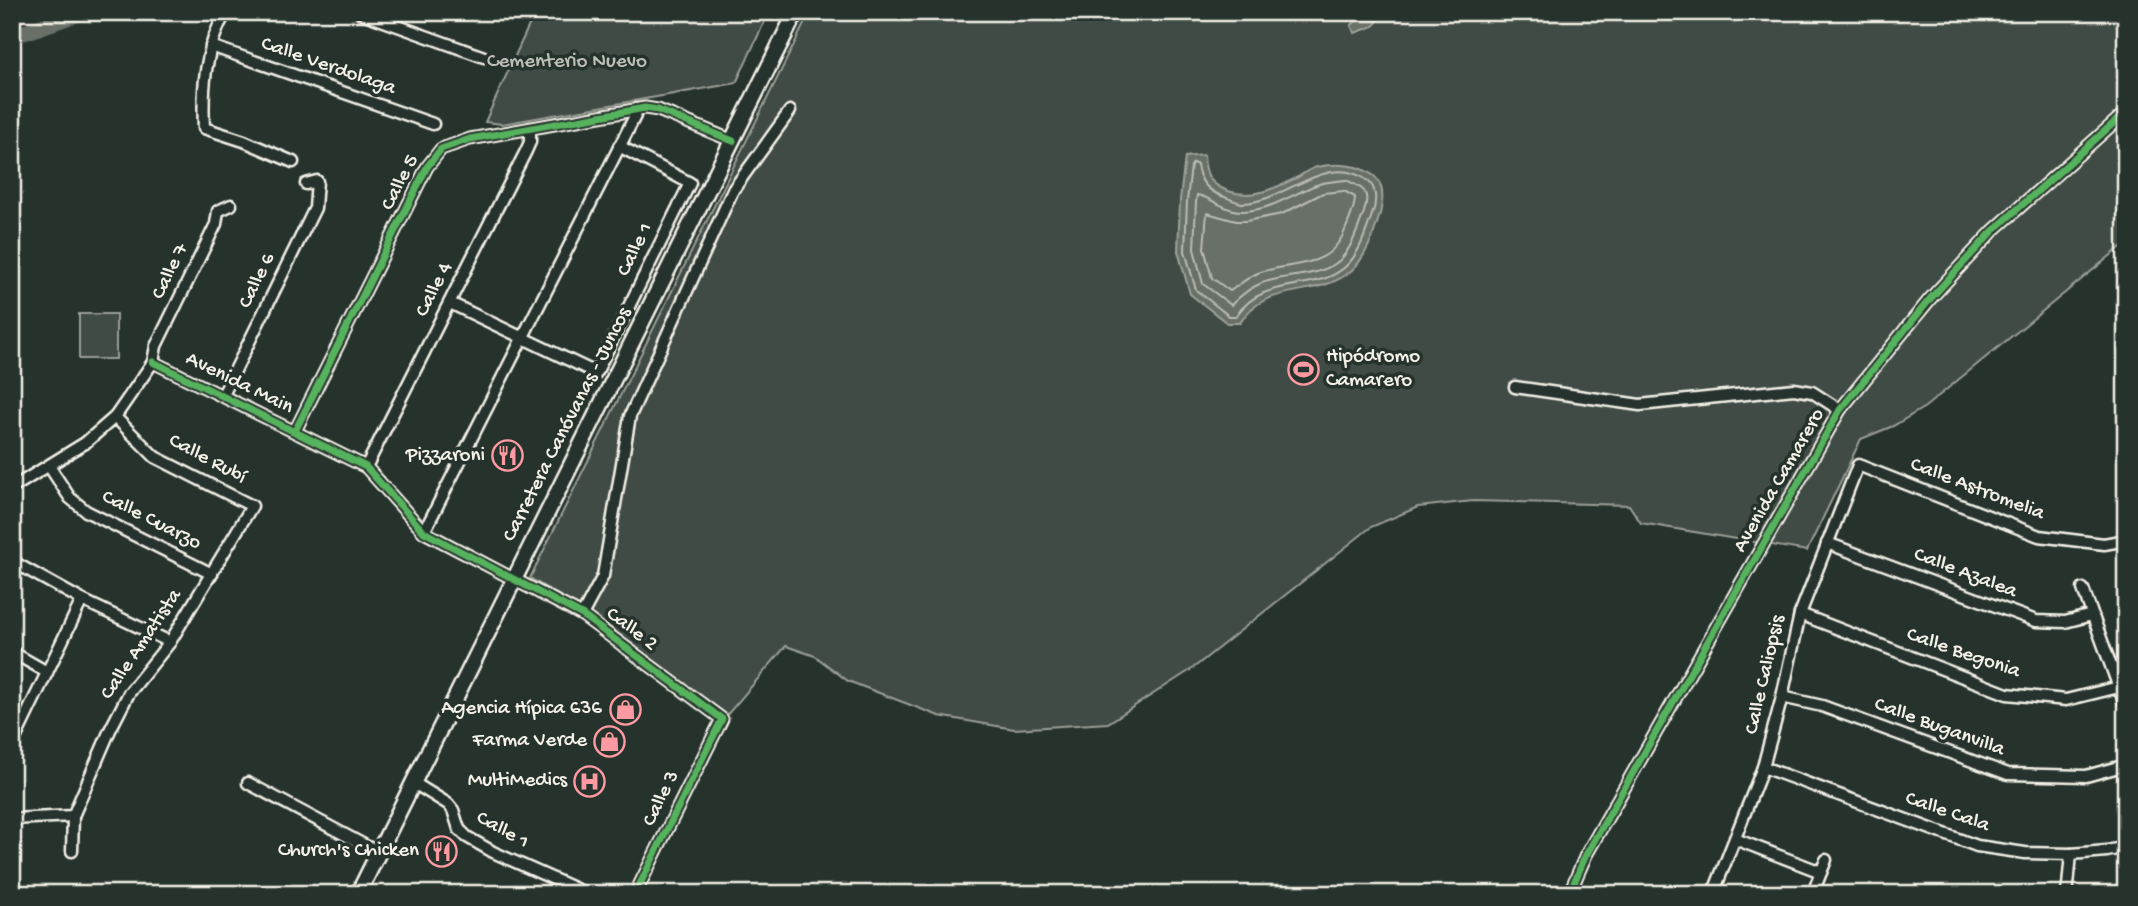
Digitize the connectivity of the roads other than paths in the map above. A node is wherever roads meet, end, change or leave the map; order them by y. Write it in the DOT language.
graph roads {
  1 [pos="226,12"];
  2 [pos="359,12"];
  3 [pos="796,12"];
  4 [pos="211,46"];
  5 [pos="484,57"];
  6 [pos="636,109"];
  7 [pos="790,111"];
  8 [pos="2126,112"];
  9 [pos="433,124"];
  10 [pos="530,128"];
  11 [pos="733,141"];
  12 [pos="619,146"];
  13 [pos="293,163"];
  14 [pos="311,182"];
  15 [pos="231,205"];
  16 [pos="450,303"];
  17 [pos="522,339"];
  18 [pos="153,362"];
  19 [pos="1516,387"];
  20 [pos="223,395"];
  21 [pos="1840,410"];
  22 [pos="115,417"];
  23 [pos="295,431"];
  24 [pos="49,466"];
  25 [pos="1858,466"];
  26 [pos="366,467"];
  27 [pos="12,488"];
  28 [pos="252,506"];
  29 [pos="424,532"];
  30 [pos="2126,540"];
  31 [pos="1827,543"];
  32 [pos="12,556"];
  33 [pos="212,574"];
  34 [pos="514,580"];
  35 [pos="2083,589"];
  36 [pos="82,600"];
  37 [pos="1800,614"];
  38 [pos="582,615"];
  39 [pos="2092,615"];
  40 [pos="170,642"];
  41 [pos="12,652"];
  42 [pos="47,672"];
  43 [pos="2119,688"];
  44 [pos="1782,697"];
  45 [pos="2126,706"];
  46 [pos="722,719"];
  47 [pos="12,745"];
  48 [pos="2126,765"];
  49 [pos="1763,767"];
  50 [pos="248,783"];
  51 [pos="414,783"];
  52 [pos="73,816"];
  53 [pos="12,819"];
  54 [pos="1735,839"];
  55 [pos="2126,847"];
  56 [pos="72,851"];
  57 [pos="379,853"];
  58 [pos="2071,854"];
  59 [pos="1826,860"];
  60 [pos="1821,872"];
  61 [pos="1816,885"];
  62 [pos="358,894"];
  63 [pos="587,894"];
  64 [pos="635,894"];
  65 [pos="1569,894"];
  66 [pos="1713,894"];
  67 [pos="2066,894"];
  1 -- 4 [label="street"];
  2 -- 5 [label="street"];
  3 -- 11 [label="main road, Carretera Canóvanas - Juncos"];
  4 -- 9 [label="street, Calle Verdolaga"];
  4 -- 13 [label="street"];
  6 -- 10 [label="street, Calle 5"];
  6 -- 11 [label="street, Calle 5"];
  6 -- 12 [label="street"];
  7 -- 38 [label="street"];
  8 -- 21 [label="street, Avenida Camarero"];
  10 -- 16 [label="street, Calle 4"];
  10 -- 23 [label="street, Calle 5"];
  11 -- 34 [label="main road, Carretera Canóvanas - Juncos"];
  12 -- 17 [label="street"];
  12 -- 17 [label="street, Calle 1"];
  14 -- 20 [label="street, Calle 6"];
  15 -- 18 [label="street, Calle 7"];
  16 -- 17 [label="street, Calle 1"];
  16 -- 26 [label="street, Calle 4"];
  17 -- 29 [label="street"];
  18 -- 20 [label="street, Avenida Main"];
  18 -- 22 [label="street, Avenida Main"];
  19 -- 21 [label="street"];
  20 -- 23 [label="street, Avenida Main"];
  21 -- 65 [label="street, Avenida Camarero"];
  22 -- 24 [label="street, Avenida Main"];
  22 -- 28 [label="street, Calle Rubí"];
  23 -- 26 [label="street, Avenida Main"];
  24 -- 27 [label="street, Avenida Main"];
  24 -- 33 [label="street, Calle Cuarzo"];
  25 -- 30 [label="street, Calle Astromelia"];
  25 -- 31 [label="street, Calle Caliopsis"];
  26 -- 29 [label="street, Avenida Main"];
  28 -- 33 [label="street, Calle Amatista"];
  29 -- 34 [label="street, Avenida Main"];
  31 -- 37 [label="street, Calle Caliopsis"];
  31 -- 39 [label="street, Calle Azalea"];
  32 -- 36 [label="street"];
  33 -- 40 [label="street, Calle Amatista"];
  34 -- 38 [label="street, Calle 2"];
  34 -- 51 [label="main road, Carretera Canóvanas - Juncos"];
  35 -- 39 [label="street"];
  36 -- 40 [label="street"];
  36 -- 42 [label="street"];
  37 -- 43 [label="street, Calle Begonia"];
  37 -- 44 [label="street, Calle Caliopsis"];
  38 -- 46 [label="street, Calle 2"];
  39 -- 43 [label="street"];
  40 -- 52 [label="street, Calle Amatista"];
  41 -- 42 [label="street"];
  42 -- 47 [label="street"];
  43 -- 45 [label="street"];
  44 -- 48 [label="street, Calle Buganvilla"];
  44 -- 49 [label="street, Calle Caliopsis"];
  46 -- 64 [label="street, Calle 3"];
  49 -- 54 [label="street, Calle Caliopsis"];
  49 -- 58 [label="street, Calle Cala"];
  50 -- 57 [label="street"];
  51 -- 57 [label="main road, Carretera Canóvanas - Juncos"];
  51 -- 63 [label="street, Calle 1"];
  52 -- 53 [label="street"];
  52 -- 56 [label="street, Calle Amatista"];
  54 -- 60 [label="street"];
  54 -- 66 [label="street, Calle Caliopsis"];
  55 -- 58 [label="street, Calle Cala"];
  57 -- 62 [label="main road, Carretera Canóvanas - Juncos"];
  58 -- 67 [label="street"];
  59 -- 60 [label="street"];
  60 -- 61 [label="street"];
}
